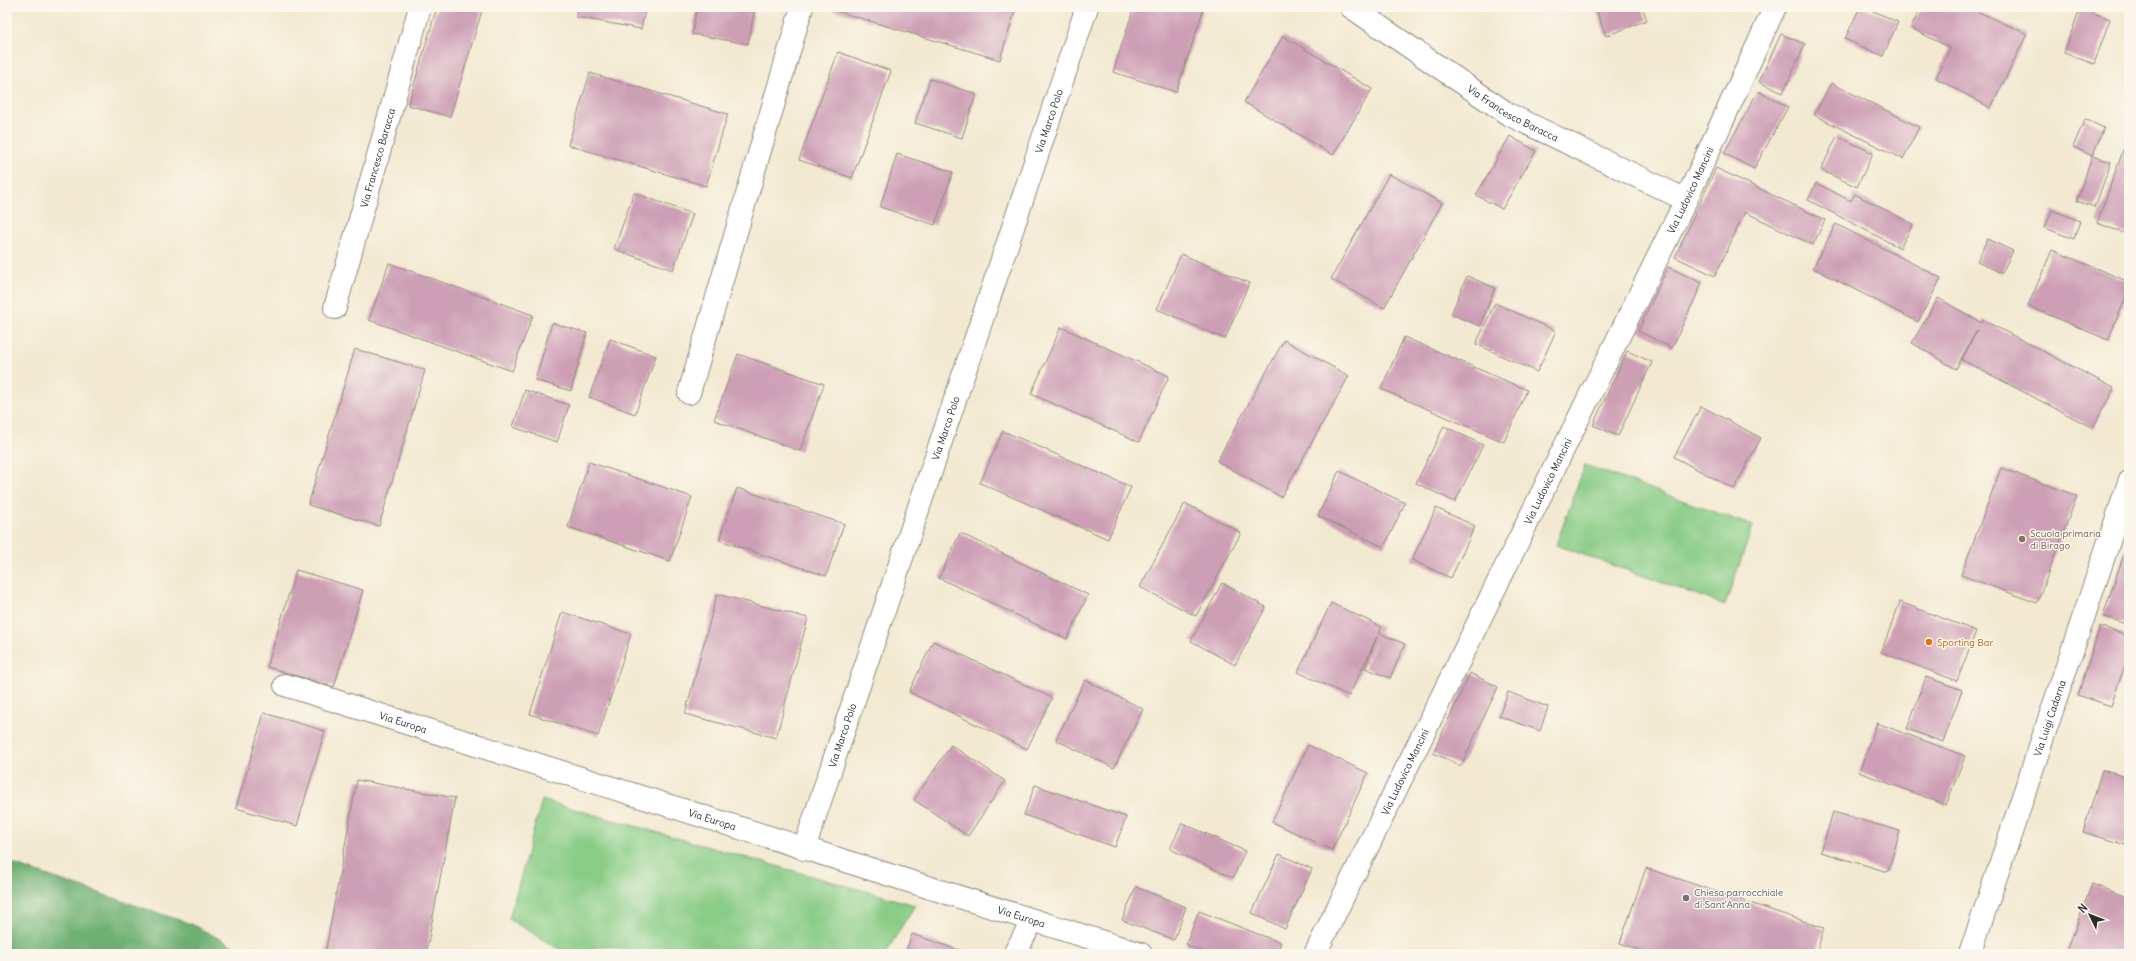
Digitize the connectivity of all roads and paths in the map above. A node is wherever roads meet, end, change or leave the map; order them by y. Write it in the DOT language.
graph roads {
  1 [pos="420,7"];
  2 [pos="802,7"];
  3 [pos="1088,7"];
  4 [pos="1351,7"];
  5 [pos="1775,7"];
  6 [pos="1686,200"];
  7 [pos="335,308"];
  8 [pos="689,393"];
  9 [pos="2129,482"];
  10 [pos="285,685"];
  11 [pos="804,849"];
  12 [pos="1033,920"];
  13 [pos="1014,954"];
  14 [pos="1141,954"];
  15 [pos="1315,954"];
  16 [pos="1970,954"];
  1 -- 7 [label="street, Via Francesco Baracca"];
  2 -- 8 [label="street"];
  3 -- 11 [label="street, Via Marco Polo"];
  4 -- 6 [label="street, Via Francesco Baracca"];
  5 -- 6 [label="street, Via Ludovico Mancini"];
  6 -- 15 [label="street, Via Ludovico Mancini"];
  9 -- 16 [label="street, Via Luigi Cadorna"];
  10 -- 11 [label="street, Via Europa"];
  11 -- 12 [label="street, Via Europa"];
  12 -- 13 [label="street"];
  12 -- 14 [label="street, Via Europa"];
}
